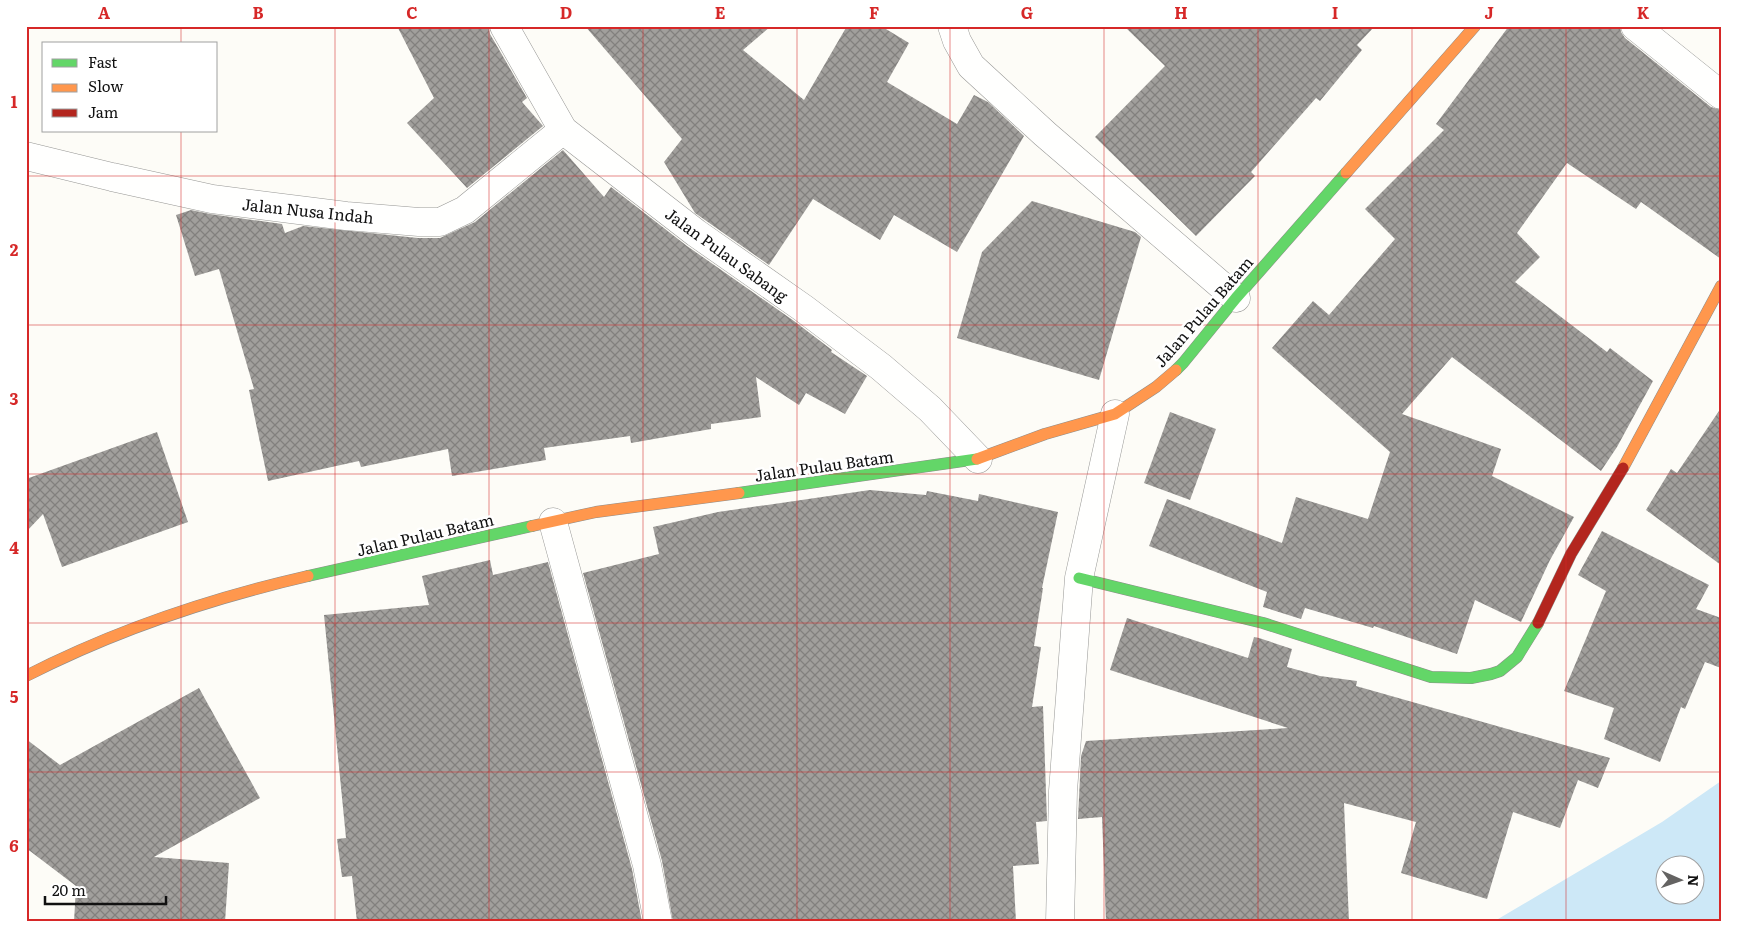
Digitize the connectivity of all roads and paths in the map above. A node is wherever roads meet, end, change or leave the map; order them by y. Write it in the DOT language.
graph roads {
  1 [pos="504,26"];
  2 [pos="952,26"];
  3 [pos="1474,26"];
  4 [pos="1635,26"];
  5 [pos="1721,95"];
  6 [pos="563,130"];
  7 [pos="26,156"];
  8 [pos="1721,286"];
  9 [pos="1236,298"];
  10 [pos="1115,414"];
  11 [pos="978,459"];
  12 [pos="553,522"];
  13 [pos="1079,578"];
  14 [pos="26,676"];
  15 [pos="658,922"];
  16 [pos="1060,922"];
  1 -- 6 [label="street, Jalan Pulau Sabang"];
  2 -- 9 [label="street"];
  3 -- 9 [label="main road, Jalan Pulau Batam"];
  4 -- 5 [label="street"];
  6 -- 7 [label="street, Jalan Nusa Indah"];
  6 -- 11 [label="street, Jalan Pulau Sabang"];
  8 -- 13 [label="main road"];
  9 -- 10 [label="main road, Jalan Pulau Batam"];
  10 -- 11 [label="main road, Jalan Pulau Batam"];
  10 -- 13 [label="street"];
  11 -- 12 [label="main road, Jalan Pulau Batam"];
  12 -- 14 [label="main road, Jalan Pulau Batam"];
  12 -- 15 [label="street"];
  13 -- 16 [label="street"];
}
